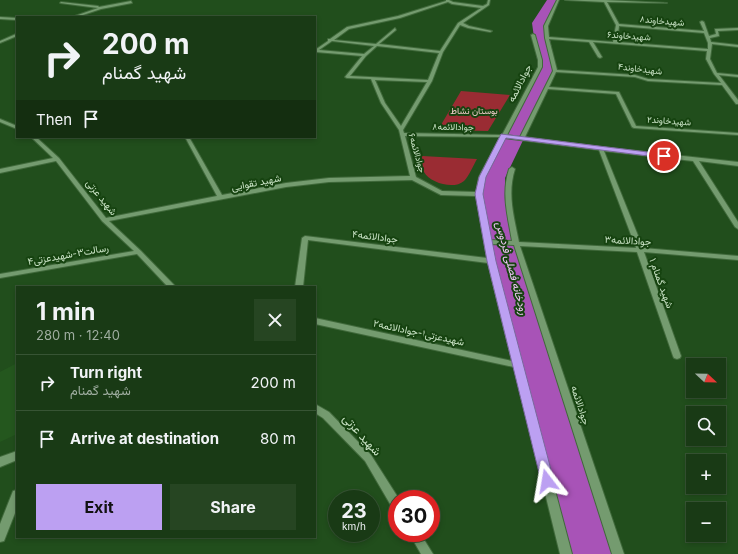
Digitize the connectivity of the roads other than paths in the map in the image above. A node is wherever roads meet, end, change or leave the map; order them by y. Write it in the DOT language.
graph roads {
  1 [pos="489,0"];
  2 [pos="558,0"];
  3 [pos="566,0"];
  4 [pos="447,1"];
  5 [pos="605,1"];
  6 [pos="131,2"];
  7 [pos="62,3"];
  8 [pos="666,3"];
  9 [pos="100,8"];
  10 [pos="483,8"];
  11 [pos="77,16"];
  12 [pos="0,18"];
  13 [pos="16,19"];
  14 [pos="702,22"];
  15 [pos="461,23"];
  16 [pos="618,25"];
  17 [pos="395,29"];
  18 [pos="738,29"];
  19 [pos="490,31"];
  20 [pos="706,32"];
  21 [pos="16,35"];
  22 [pos="533,36"];
  23 [pos="708,37"];
  24 [pos="547,38"];
  25 [pos="329,40"];
  26 [pos="590,41"];
  27 [pos="0,42"];
  28 [pos="615,43"];
  29 [pos="710,43"];
  30 [pos="376,45"];
  31 [pos="738,46"];
  32 [pos="709,50"];
  33 [pos="441,52"];
  34 [pos="365,54"];
  35 [pos="600,57"];
  36 [pos="555,71"];
  37 [pos="716,74"];
  38 [pos="738,76"];
  39 [pos="372,78"];
  40 [pos="430,81"];
  41 [pos="722,84"];
  42 [pos="548,88"];
  43 [pos="738,104"];
  44 [pos="0,120"];
  45 [pos="16,128"];
  46 [pos="402,132"];
  47 [pos="738,134"];
  48 [pos="504,136"];
  49 [pos="34,138"];
  50 [pos="189,138"];
  51 [pos="522,138"];
  52 [pos="601,149"];
  53 [pos="57,159"];
  54 [pos="695,159"];
  55 [pos="738,164"];
  56 [pos="512,169"];
  57 [pos="0,171"];
  58 [pos="413,178"];
  59 [pos="479,194"];
  60 [pos="221,198"];
  61 [pos="104,220"];
  62 [pos="738,227"];
  63 [pos="488,242"];
  64 [pos="516,243"];
  65 [pos="640,250"];
  66 [pos="139,252"];
  67 [pos="738,258"];
  68 [pos="491,261"];
  69 [pos="0,276"];
  70 [pos="171,286"];
  71 [pos="299,286"];
  72 [pos="316,321"];
  73 [pos="677,356"];
  74 [pos="518,365"];
  75 [pos="316,409"];
  76 [pos="16,455"];
  77 [pos="0,462"];
  78 [pos="388,490"];
  79 [pos="16,497"];
  80 [pos="0,537"];
  81 [pos="420,542"];
  82 [pos="427,554"];
  83 [pos="566,554"];
  84 [pos="618,554"];
  1 -- 10 [label="street, جوادالائمه۶"];
  2 -- 24 [label="street"];
  3 -- 5 [label="street"];
  4 -- 10 [label="street"];
  4 -- 25 [label="street"];
  5 -- 8 [label="street"];
  5 -- 16 [label="street"];
  6 -- 9 [label="street"];
  7 -- 9 [label="street"];
  9 -- 11 [label="street"];
  10 -- 15 [label="street, جوادالائمه۶"];
  12 -- 13 [label="street"];
  14 -- 20 [label="street"];
  15 -- 19 [label="street"];
  15 -- 33 [label="street, جوادالائمه۶"];
  16 -- 20 [label="street, شهیدخاوند۸"];
  16 -- 28 [label="street"];
  17 -- 30 [label="street"];
  18 -- 23 [label="street"];
  20 -- 23 [label="street"];
  21 -- 27 [label="street"];
  22 -- 48 [label="street, جوادالائمه"];
  23 -- 29 [label="street"];
  24 -- 26 [label="street, شهیدخاوند۶"];
  24 -- 36 [label="street"];
  25 -- 30 [label="street"];
  25 -- 34 [label="street"];
  26 -- 28 [label="street, شهیدخاوند۶"];
  26 -- 35 [label="street"];
  28 -- 32 [label="street, شهیدخاوند۶"];
  29 -- 31 [label="street"];
  29 -- 32 [label="street"];
  30 -- 33 [label="street"];
  30 -- 34 [label="street"];
  32 -- 37 [label="street"];
  33 -- 40 [label="street, جوادالائمه۶"];
  34 -- 39 [label="street"];
  36 -- 41 [label="street, شهیدخاوند۴"];
  36 -- 42 [label="street"];
  37 -- 38 [label="street"];
  37 -- 41 [label="street"];
  39 -- 40 [label="street"];
  39 -- 46 [label="street"];
  40 -- 46 [label="street, جوادالائمه۶"];
  41 -- 43 [label="street"];
  42 -- 47 [label="street, شهیدخاوند۲"];
  42 -- 51 [label="street"];
  44 -- 45 [label="street"];
  46 -- 48 [label="street, جوادالائمه۸"];
  46 -- 58 [label="street, جوادالائمه۶"];
  48 -- 51 [label="street, جوادالائمه۸"];
  48 -- 59 [label="street, جوادالائمه"];
  49 -- 53 [label="street, شهید عزتی"];
  50 -- 60 [label="street"];
  51 -- 52 [label="street, جوادالائمه۸"];
  52 -- 54 [label="street, جوادالائمه۸"];
  52 -- 65 [label="street, شهید گمنام ۱"];
  53 -- 57 [label="street"];
  53 -- 61 [label="street, شهید عزتی"];
  54 -- 55 [label="street, جوادالائمه۸"];
  54 -- 62 [label="street"];
  56 -- 64 [label="street, جوادالائمه"];
  58 -- 59 [label="street, جوادالائمه۶"];
  58 -- 60 [label="street, شهید تقوایی"];
  59 -- 63 [label="street, جوادالائمه"];
  60 -- 61 [label="street, شهید تقوایی"];
  61 -- 66 [label="street, شهید عزتی"];
  63 -- 64 [label="street, جوادالائمه۳"];
  63 -- 68 [label="street, جوادالائمه"];
  64 -- 65 [label="street, جوادالائمه۳"];
  64 -- 84 [label="street, جوادالائمه"];
  65 -- 67 [label="street, جوادالائمه۳"];
  65 -- 73 [label="street, شهید گمنام ۱"];
  66 -- 69 [label="street, رسالت۳-شهیدعزتی۴"];
  66 -- 70 [label="street, شهید عزتی"];
  68 -- 71 [label="street, جوادالائمه۴"];
  68 -- 74 [label="street, جوادالائمه"];
  72 -- 74 [label="street, شهیدعزتی۱-جوادالائمه۲"];
  74 -- 83 [label="street, جوادالائمه"];
  75 -- 78 [label="street, شهید عزتی"];
  76 -- 77 [label="street"];
  79 -- 80 [label="street"];
  81 -- 82 [label="street"];
}
